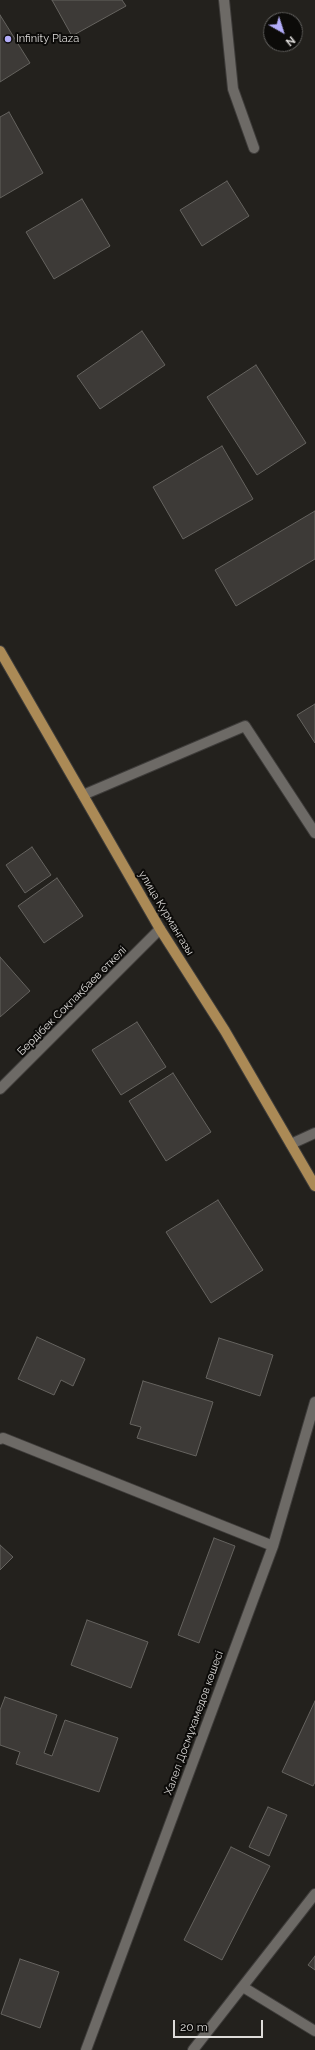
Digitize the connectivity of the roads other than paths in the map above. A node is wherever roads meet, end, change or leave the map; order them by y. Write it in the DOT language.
graph roads {
  1 [pos="224,0"];
  2 [pos="254,148"];
  3 [pos="0,651"];
  4 [pos="82,795"];
  5 [pos="315,833"];
  6 [pos="160,929"];
  7 [pos="0,1089"];
  8 [pos="315,1133"];
  9 [pos="291,1144"];
  10 [pos="315,1186"];
  11 [pos="315,1402"];
  12 [pos="0,1439"];
  13 [pos="273,1546"];
  14 [pos="315,1894"];
  15 [pos="242,1987"];
  16 [pos="315,2031"];
  17 [pos="86,2050"];
  18 [pos="193,2050"];
  1 -- 2 [label="street"];
  3 -- 4 [label="main road, улица Курмангазы"];
  4 -- 5 [label="street"];
  4 -- 6 [label="main road, улица Курмангазы"];
  6 -- 7 [label="street, Бердібек Соқпақбаев өткелі"];
  6 -- 9 [label="main road, улица Курмангазы"];
  8 -- 9 [label="street"];
  9 -- 10 [label="main road, улица Курмангазы"];
  11 -- 13 [label="street, Халел Досмұхамедов көшесі"];
  12 -- 13 [label="street"];
  13 -- 17 [label="street, Халел Досмұхамедов көшесі"];
  14 -- 15 [label="street"];
  15 -- 16 [label="street"];
  15 -- 18 [label="street"];
}
